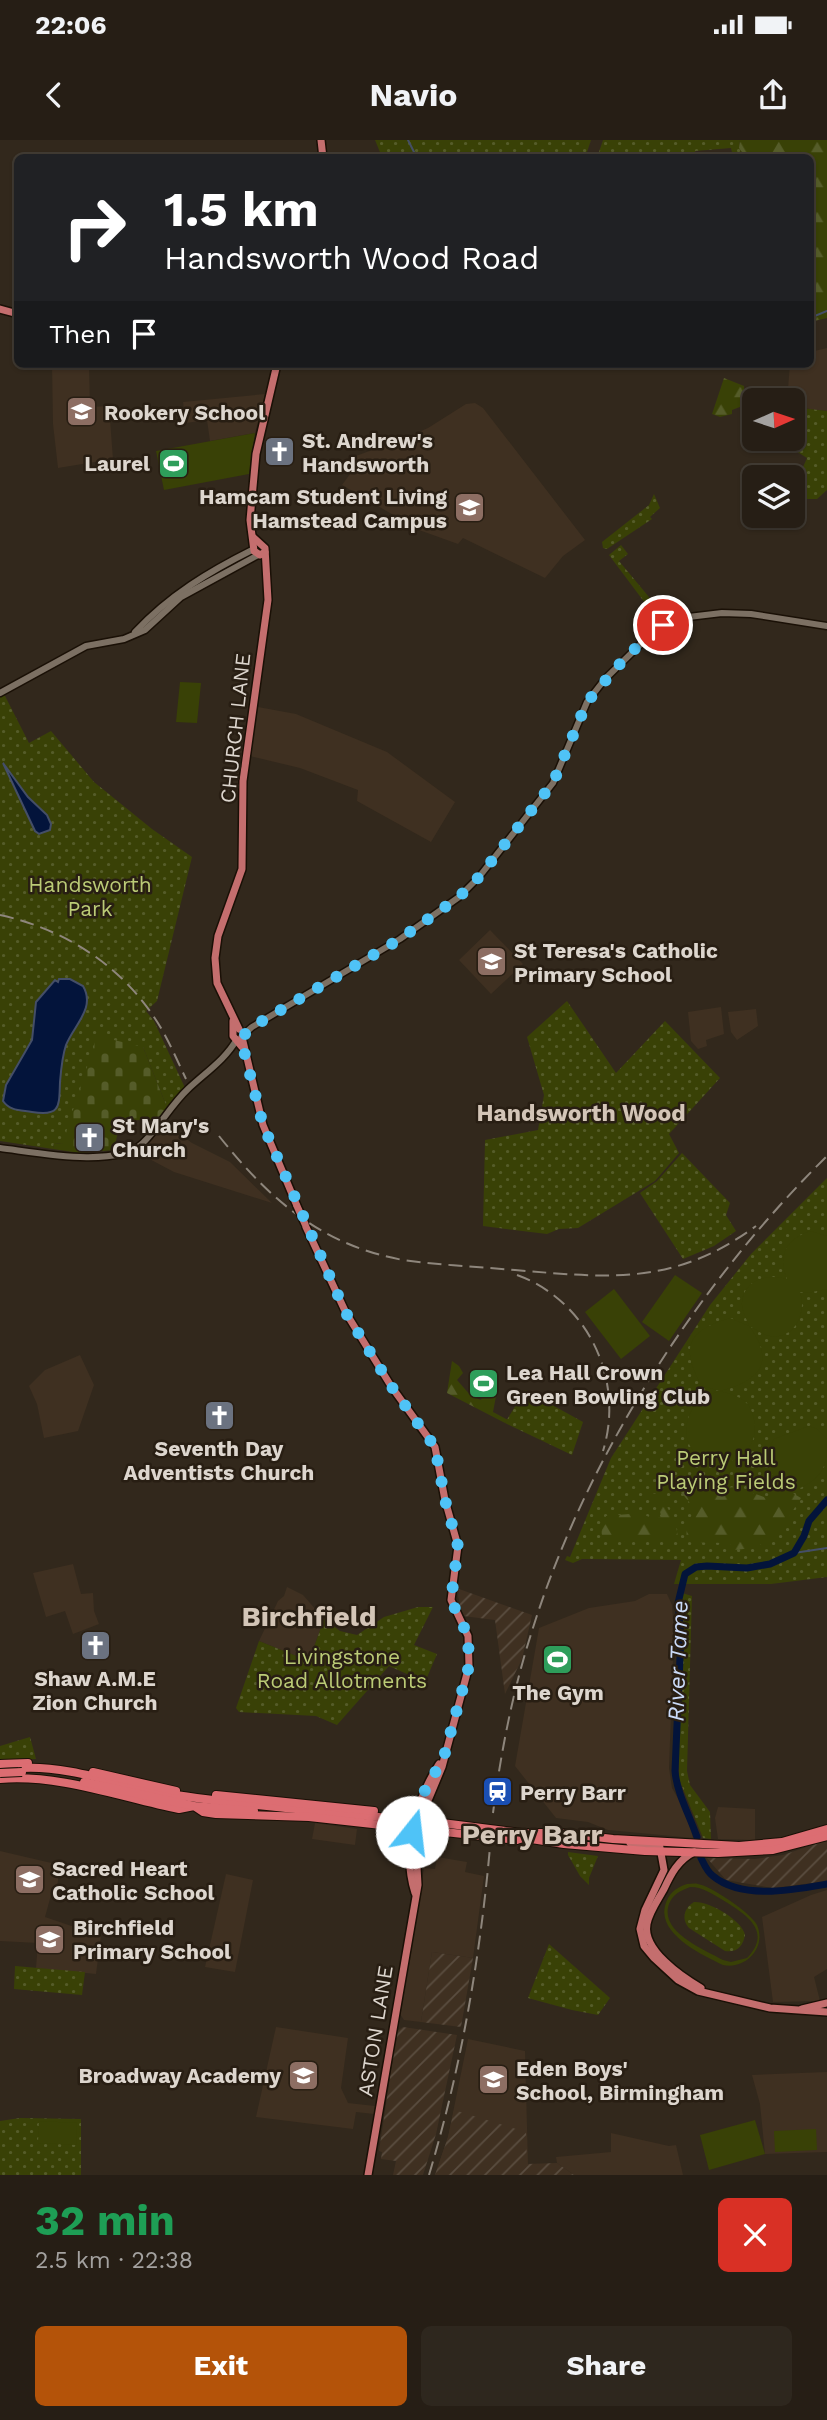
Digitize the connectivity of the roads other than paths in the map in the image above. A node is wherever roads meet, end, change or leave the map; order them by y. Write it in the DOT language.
graph roads {
  1 [pos="276,368"];
  2 [pos="259,550"];
  3 [pos="827,626"];
  4 [pos="0,693"];
  5 [pos="238,1033"];
  6 [pos="0,1146"];
  7 [pos="318,1255"];
  8 [pos="0,1769"];
  9 [pos="22,1772"];
  10 [pos="0,1779"];
  11 [pos="195,1800"];
  12 [pos="420,1815"];
  13 [pos="399,1821"];
  14 [pos="427,1828"];
  15 [pos="827,1829"];
  16 [pos="526,1835"];
  17 [pos="827,1836"];
  18 [pos="660,1849"];
  19 [pos="694,1852"];
  20 [pos="668,1879"];
  21 [pos="711,1993"];
  22 [pos="827,2003"];
  23 [pos="798,2010"];
  24 [pos="827,2012"];
  25 [pos="368,2175"];
  1 -- 2 [label="main road, CHURCH LANE"];
  2 -- 4 [label="main road"];
  2 -- 5 [label="main road, CHURCH LANE"];
  3 -- 5 [label="main road"];
  5 -- 6 [label="main road"];
  5 -- 7 [label="main road, CHURCH LANE, bridge"];
  7 -- 12 [label="main road, ASTON LANE"];
  8 -- 9 [label="highway, bridge"];
  8 -- 11 [label="highway"];
  9 -- 10 [label="highway"];
  9 -- 11 [label="highway"];
  9 -- 11 [label="highway"];
  11 -- 12 [label="highway"];
  11 -- 13 [label="highway"];
  11 -- 14 [label="highway"];
  12 -- 14 [label="main road, ASTON LANE"];
  12 -- 16 [label="highway"];
  14 -- 16 [label="highway"];
  14 -- 25 [label="main road, ASTON LANE"];
  15 -- 18 [label="highway"];
  16 -- 18 [label="highway"];
  16 -- 18 [label="highway"];
  17 -- 19 [label="highway"];
  18 -- 19 [label="highway"];
  18 -- 20 [label="main road"];
  18 -- 21 [label="main road"];
  19 -- 20 [label="main road"];
  20 -- 21 [label="main road"];
  21 -- 23 [label="main road"];
  22 -- 23 [label="main road"];
  23 -- 24 [label="main road"];
}
